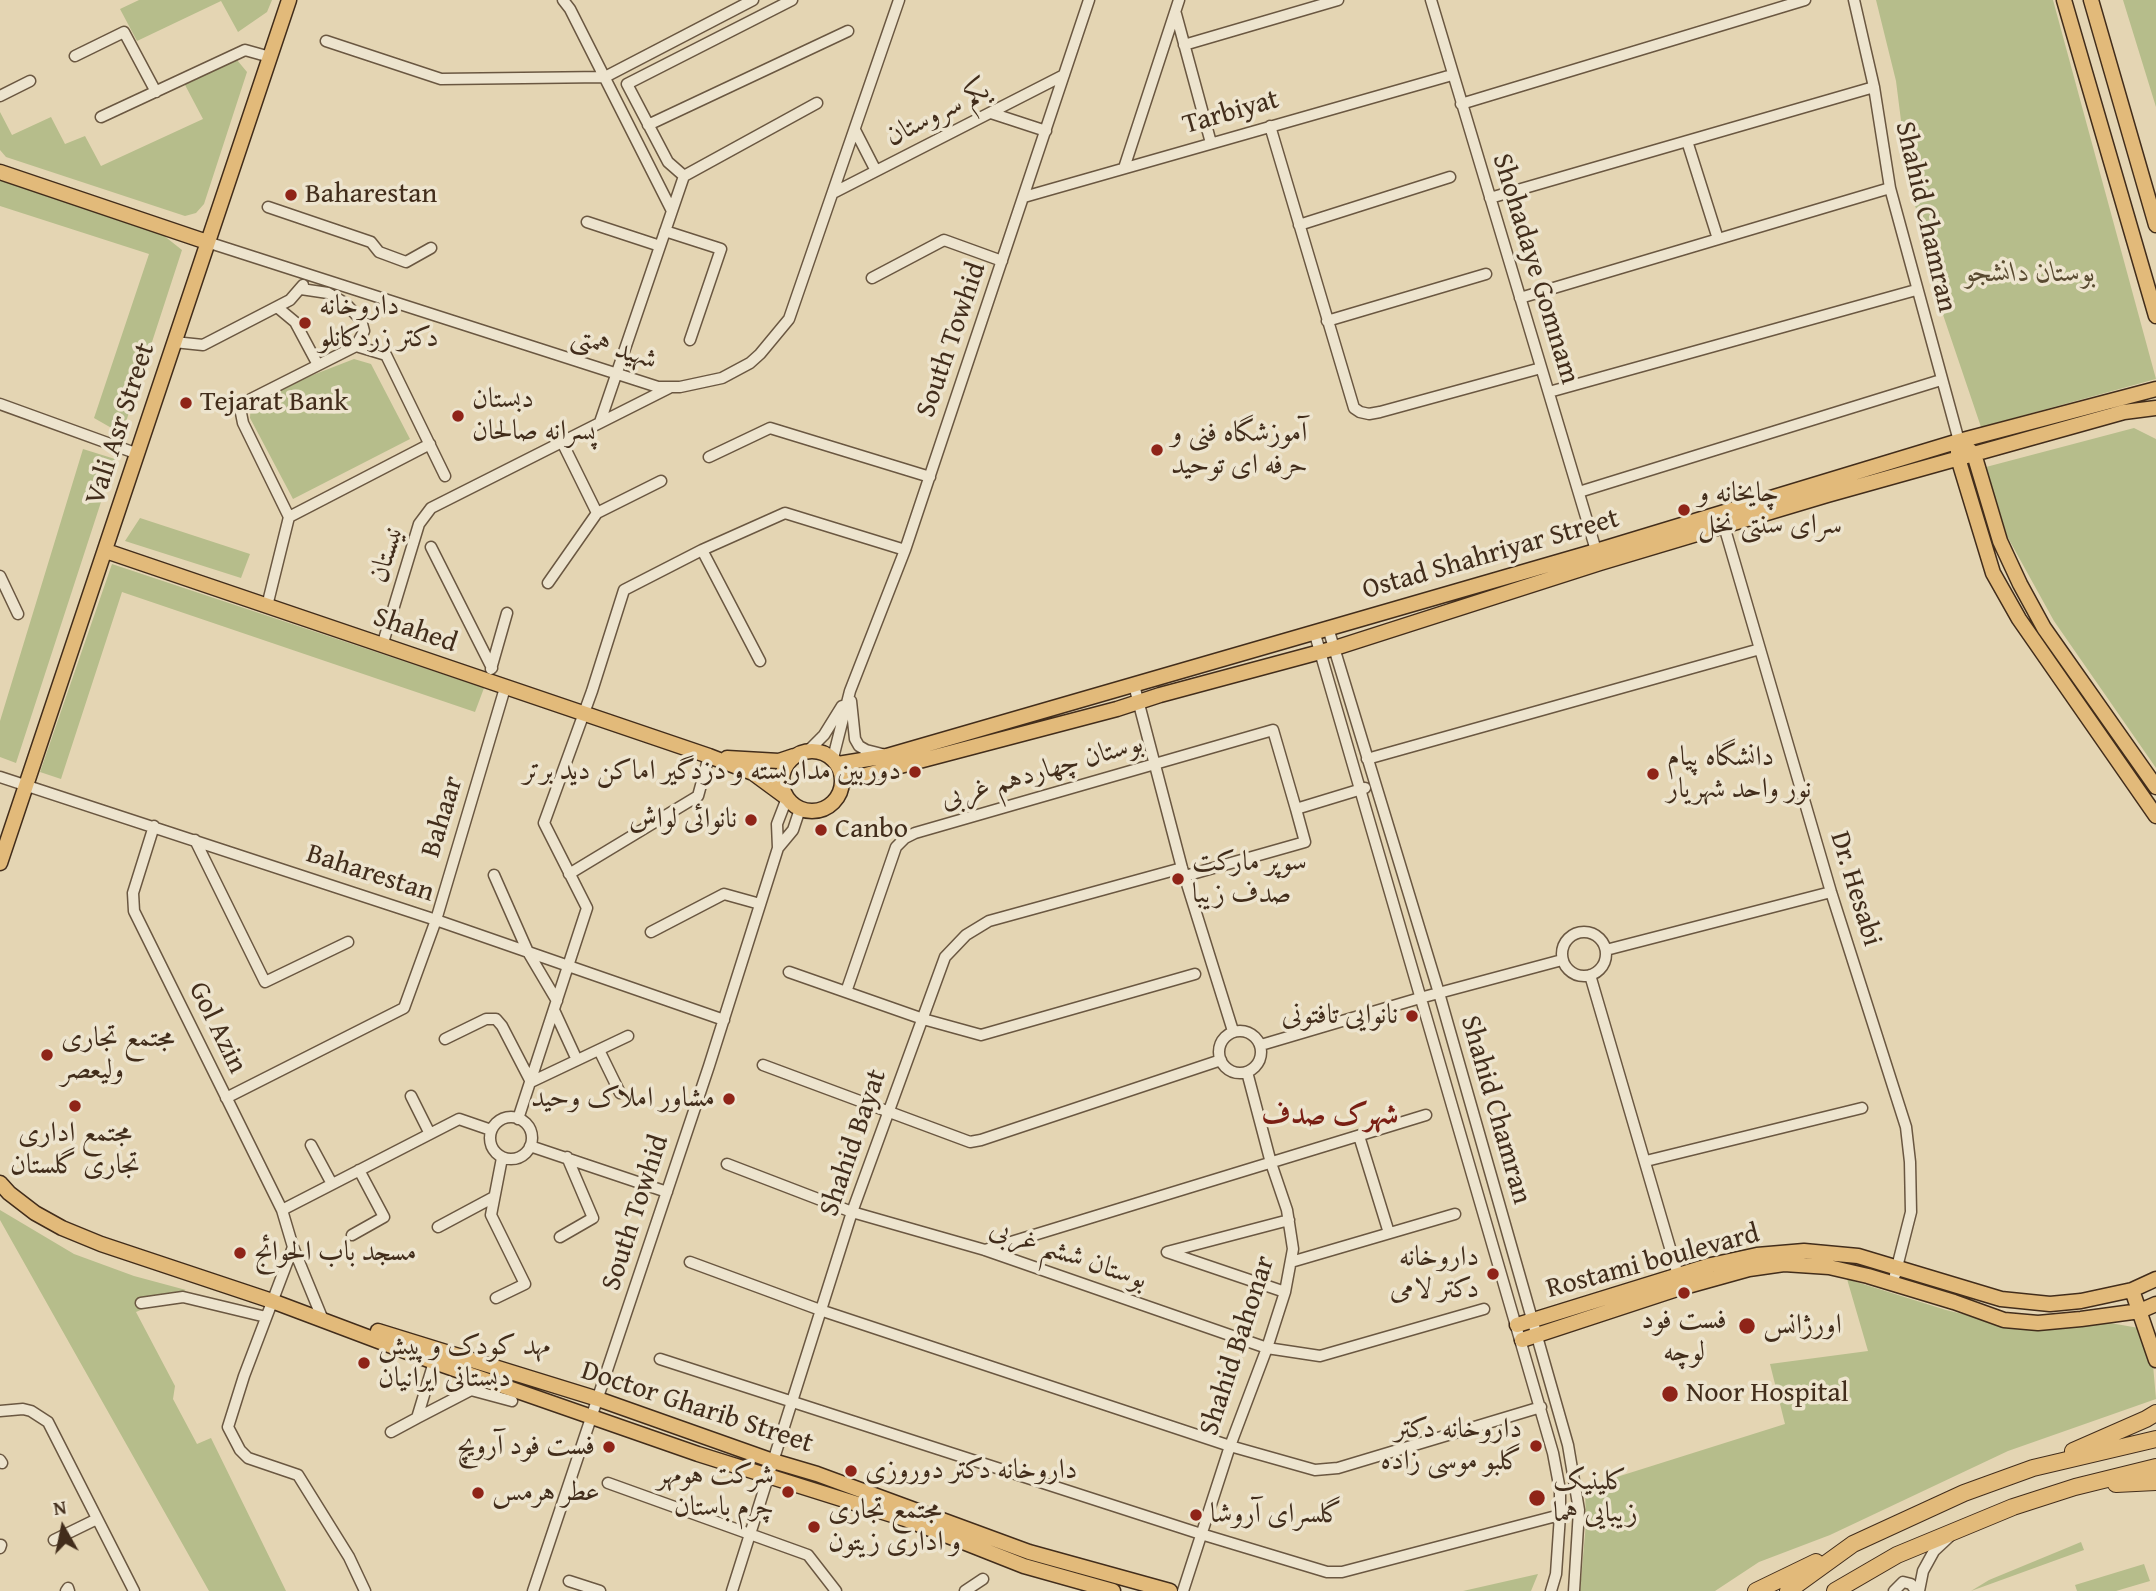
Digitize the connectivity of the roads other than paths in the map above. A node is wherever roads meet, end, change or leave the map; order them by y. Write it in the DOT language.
graph roads {
  1 [pos="289,0"];
  2 [pos="563,0"];
  3 [pos="753,0"];
  4 [pos="792,0"];
  5 [pos="899,0"];
  6 [pos="1089,0"];
  7 [pos="1179,0"];
  8 [pos="1338,0"];
  9 [pos="1445,0"];
  10 [pos="1805,0"];
  11 [pos="1854,0"];
  12 [pos="2064,0"];
  13 [pos="2091,0"];
  14 [pos="1432,2"];
  15 [pos="1175,12"];
  16 [pos="848,31"];
  17 [pos="326,41"];
  18 [pos="1184,45"];
  19 [pos="75,56"];
  20 [pos="270,57"];
  21 [pos="1064,75"];
  22 [pos="1452,75"];
  23 [pos="605,77"];
  24 [pos="30,81"];
  25 [pos="1874,87"];
  26 [pos="156,92"];
  27 [pos="0,96"];
  28 [pos="817,103"];
  29 [pos="1461,104"];
  30 [pos="991,113"];
  31 [pos="101,117"];
  32 [pos="648,125"];
  33 [pos="1270,126"];
  34 [pos="855,130"];
  35 [pos="1046,131"];
  36 [pos="1687,141"];
  37 [pos="1211,143"];
  38 [pos="1124,168"];
  39 [pos="0,172"];
  40 [pos="876,172"];
  41 [pos="684,176"];
  42 [pos="1450,177"];
  43 [pos="1890,188"];
  44 [pos="833,193"];
  45 [pos="1024,197"];
  46 [pos="1490,198"];
  47 [pos="268,207"];
  48 [pos="672,211"];
  49 [pos="587,222"];
  50 [pos="1299,225"];
  51 [pos="2156,225"];
  52 [pos="665,231"];
  53 [pos="1718,239"];
  54 [pos="207,242"];
  55 [pos="660,246"];
  56 [pos="431,248"];
  57 [pos="1002,261"];
  58 [pos="1486,274"];
  59 [pos="307,275"];
  60 [pos="872,278"];
  61 [pos="301,289"];
  62 [pos="1916,289"];
  63 [pos="1520,298"];
  64 [pos="277,307"];
  65 [pos="2156,316"];
  66 [pos="1327,321"];
  67 [pos="690,340"];
  68 [pos="174,342"];
  69 [pos="356,346"];
  70 [pos="318,365"];
  71 [pos="1541,368"];
  72 [pos="618,376"];
  73 [pos="1941,380"];
  74 [pos="669,388"];
  75 [pos="2156,389"];
  76 [pos="1549,392"];
  77 [pos="0,404"];
  78 [pos="2156,408"];
  79 [pos="600,422"];
  80 [pos="562,442"];
  81 [pos="1959,442"];
  82 [pos="430,444"];
  83 [pos="138,454"];
  84 [pos="1974,454"];
  85 [pos="709,457"];
  86 [pos="1958,458"];
  87 [pos="445,476"];
  88 [pos="930,477"];
  89 [pos="661,481"];
  90 [pos="1579,492"];
  91 [pos="597,513"];
  92 [pos="289,517"];
  93 [pos="1724,526"];
  94 [pos="430,547"];
  95 [pos="905,550"];
  96 [pos="106,551"];
  97 [pos="702,551"];
  98 [pos="1598,557"];
  99 [pos="0,576"];
  100 [pos="548,583"];
  101 [pos="267,606"];
  102 [pos="508,613"];
  103 [pos="18,614"];
  104 [pos="1321,629"];
  105 [pos="382,646"];
  106 [pos="1760,649"];
  107 [pos="1327,650"];
  108 [pos="760,661"];
  109 [pos="490,675"];
  110 [pos="1155,677"];
  111 [pos="1134,685"];
  112 [pos="505,688"];
  113 [pos="1112,690"];
  114 [pos="850,691"];
  115 [pos="1160,695"];
  116 [pos="1138,703"];
  117 [pos="1111,711"];
  118 [pos="583,714"];
  119 [pos="802,753"];
  120 [pos="709,756"];
  121 [pos="887,756"];
  122 [pos="1367,759"];
  123 [pos="835,761"];
  124 [pos="1153,763"];
  125 [pos="0,777"];
  126 [pos="843,781"];
  127 [pos="25,786"];
  128 [pos="1375,786"];
  129 [pos="2156,787"];
  130 [pos="1361,789"];
  131 [pos="787,798"];
  132 [pos="800,809"];
  133 [pos="1296,809"];
  134 [pos="2156,816"];
  135 [pos="154,826"];
  136 [pos="195,840"];
  137 [pos="1305,842"];
  138 [pos="778,848"];
  139 [pos="0,863"];
  140 [pos="1184,872"];
  141 [pos="569,874"];
  142 [pos="494,876"];
  143 [pos="1831,891"];
  144 [pos="760,904"];
  145 [pos="436,920"];
  146 [pos="651,932"];
  147 [pos="348,942"];
  148 [pos="1605,950"];
  149 [pos="528,952"];
  150 [pos="1562,960"];
  151 [pos="568,966"];
  152 [pos="789,972"];
  153 [pos="1195,974"];
  154 [pos="1590,975"];
  155 [pos="846,992"];
  156 [pos="1439,993"];
  157 [pos="1420,998"];
  158 [pos="556,1005"];
  159 [pos="923,1019"];
  160 [pos="723,1020"];
  161 [pos="1233,1031"];
  162 [pos="628,1036"];
  163 [pos="446,1039"];
  164 [pos="1261,1045"];
  165 [pos="599,1050"];
  166 [pos="577,1060"];
  167 [pos="1221,1060"];
  168 [pos="763,1065"];
  169 [pos="1247,1072"];
  170 [pos="531,1082"];
  171 [pos="620,1093"];
  172 [pos="411,1096"];
  173 [pos="226,1098"];
  174 [pos="1862,1108"];
  175 [pos="888,1111"];
  176 [pos="1426,1115"];
  177 [pos="519,1119"];
  178 [pos="491,1130"];
  179 [pos="430,1134"];
  180 [pos="1359,1136"];
  181 [pos="311,1145"];
  182 [pos="530,1146"];
  183 [pos="566,1157"];
  184 [pos="502,1158"];
  185 [pos="1646,1161"];
  186 [pos="1271,1163"];
  187 [pos="727,1164"];
  188 [pos="359,1170"];
  189 [pos="0,1183"];
  190 [pos="331,1185"];
  191 [pos="667,1192"];
  192 [pos="494,1197"];
  193 [pos="282,1210"];
  194 [pos="852,1212"];
  195 [pos="1455,1214"];
  196 [pos="1289,1220"];
  197 [pos="438,1227"];
  198 [pos="1389,1233"];
  199 [pos="352,1235"];
  200 [pos="560,1237"];
  201 [pos="293,1247"];
  202 [pos="985,1250"];
  203 [pos="690,1262"];
  204 [pos="1291,1262"];
  205 [pos="1897,1268"];
  206 [pos="1678,1275"];
  207 [pos="1893,1283"];
  208 [pos="2154,1284"];
  209 [pos="2132,1290"];
  210 [pos="1285,1292"];
  211 [pos="496,1298"];
  212 [pos="272,1301"];
  213 [pos="141,1303"];
  214 [pos="2156,1304"];
  215 [pos="1484,1309"];
  216 [pos="822,1311"];
  217 [pos="2140,1311"];
  218 [pos="1551,1315"];
  219 [pos="266,1317"];
  220 [pos="323,1320"];
  221 [pos="1524,1323"];
  222 [pos="342,1326"];
  223 [pos="1557,1330"];
  224 [pos="1529,1338"];
  225 [pos="1267,1348"];
  226 [pos="660,1359"];
  227 [pos="2156,1360"];
  228 [pos="434,1362"];
  229 [pos="598,1399"];
  230 [pos="512,1401"];
  231 [pos="793,1403"];
  232 [pos="1541,1407"];
  233 [pos="0,1411"];
  234 [pos="2156,1413"];
  235 [pos="592,1417"];
  236 [pos="417,1418"];
  237 [pos="391,1432"];
  238 [pos="2156,1440"];
  239 [pos="1230,1446"];
  240 [pos="773,1461"];
  241 [pos="2156,1467"];
  242 [pos="2033,1468"];
  243 [pos="770,1476"];
  244 [pos="2156,1482"];
  245 [pos="608,1483"];
  246 [pos="2076,1487"];
  247 [pos="1560,1515"];
  248 [pos="97,1519"];
  249 [pos="1958,1529"];
  250 [pos="1201,1534"];
  251 [pos="750,1535"];
  252 [pos="54,1540"];
  253 [pos="1853,1544"];
  254 [pos="983,1579"];
  255 [pos="569,1581"];
  256 [pos="134,1591"];
  257 [pos="365,1591"];
  258 [pos="533,1591"];
  259 [pos="600,1591"];
  260 [pos="732,1591"];
  261 [pos="836,1591"];
  262 [pos="965,1591"];
  263 [pos="1113,1591"];
  264 [pos="1170,1591"];
  265 [pos="1183,1591"];
  266 [pos="1551,1591"];
  267 [pos="1574,1591"];
  268 [pos="1756,1591"];
  269 [pos="1788,1591"];
  270 [pos="1835,1591"];
  271 [pos="1894,1591"];
  272 [pos="1917,1591"];
  1 -- 20 [label="main road, Vali Asr Street"];
  2 -- 23 [label="street"];
  3 -- 23 [label="street"];
  4 -- 32 [label="street"];
  5 -- 34 [label="street, شهید همتی"];
  6 -- 21 [label="street, South Towhid"];
  7 -- 15 [label="street"];
  8 -- 18 [label="street"];
  9 -- 14 [label="street"];
  10 -- 29 [label="street"];
  11 -- 25 [label="street, Shahid Chamran"];
  12 -- 65 [label="main road"];
  13 -- 51 [label="main road"];
  14 -- 22 [label="street, Shohadaye Gomnam"];
  15 -- 18 [label="street"];
  15 -- 38 [label="street"];
  16 -- 32 [label="street"];
  17 -- 23 [label="street"];
  18 -- 37 [label="street"];
  19 -- 26 [label="street"];
  20 -- 26 [label="street"];
  20 -- 54 [label="main road, Vali Asr Street"];
  21 -- 30 [label="street, یکم سروستان"];
  21 -- 35 [label="street, South Towhid"];
  22 -- 29 [label="street, Shohadaye Gomnam"];
  22 -- 33 [label="street, Tarbiyat"];
  23 -- 48 [label="street"];
  24 -- 27 [label="street"];
  25 -- 36 [label="street"];
  25 -- 43 [label="street, Shahid Chamran"];
  26 -- 31 [label="street"];
  28 -- 41 [label="street"];
  29 -- 46 [label="street, Shohadaye Gomnam"];
  30 -- 35 [label="street"];
  30 -- 40 [label="street, یکم سروستان"];
  32 -- 41 [label="street"];
  33 -- 37 [label="street, Tarbiyat"];
  33 -- 50 [label="street"];
  34 -- 40 [label="street"];
  34 -- 44 [label="street, شهید همتی"];
  35 -- 45 [label="street, South Towhid"];
  36 -- 46 [label="street"];
  36 -- 53 [label="street"];
  37 -- 38 [label="street, Tarbiyat"];
  38 -- 45 [label="street, Tarbiyat"];
  39 -- 54 [label="main road"];
  40 -- 44 [label="street, یکم سروستان"];
  41 -- 48 [label="street"];
  42 -- 50 [label="street"];
  43 -- 53 [label="street"];
  43 -- 62 [label="street, Shahid Chamran"];
  44 -- 74 [label="street, شهید همتی"];
  45 -- 57 [label="street, South Towhid"];
  46 -- 63 [label="street, Shohadaye Gomnam"];
  47 -- 56 [label="street"];
  48 -- 52 [label="street"];
  49 -- 55 [label="street"];
  50 -- 66 [label="street"];
  52 -- 55 [label="street"];
  52 -- 67 [label="street"];
  53 -- 63 [label="street"];
  54 -- 59 [label="street, شهید همتی"];
  54 -- 68 [label="main road, Vali Asr Street"];
  55 -- 72 [label="street"];
  57 -- 60 [label="street"];
  57 -- 88 [label="street, South Towhid"];
  58 -- 66 [label="street"];
  59 -- 61 [label="street"];
  59 -- 72 [label="street, شهید همتی"];
  61 -- 64 [label="street"];
  61 -- 69 [label="street"];
  62 -- 73 [label="street, Shahid Chamran"];
  62 -- 76 [label="street"];
  63 -- 71 [label="street, Shohadaye Gomnam"];
  64 -- 68 [label="street"];
  64 -- 70 [label="street"];
  66 -- 71 [label="street"];
  68 -- 83 [label="main road, Vali Asr Street"];
  69 -- 70 [label="street"];
  69 -- 82 [label="street"];
  70 -- 92 [label="street"];
  71 -- 76 [label="street, Shohadaye Gomnam"];
  72 -- 74 [label="street, شهید همتی"];
  72 -- 79 [label="street"];
  73 -- 81 [label="street, Shahid Chamran"];
  73 -- 90 [label="street"];
  74 -- 79 [label="street, نيستان"];
  75 -- 81 [label="main road, Ostad Shahriyar Street"];
  76 -- 90 [label="street, Shohadaye Gomnam"];
  77 -- 83 [label="street"];
  78 -- 84 [label="main road, Ostad Shahriyar Street"];
  79 -- 80 [label="street, نيستان"];
  80 -- 91 [label="street"];
  80 -- 105 [label="street, نيستان"];
  81 -- 84 [label="main road"];
  81 -- 86 [label="main road"];
  81 -- 98 [label="main road, Ostad Shahriyar Street"];
  82 -- 87 [label="street"];
  82 -- 92 [label="street"];
  83 -- 96 [label="main road, Vali Asr Street"];
  84 -- 86 [label="main road, Ostad Shahriyar Street"];
  84 -- 129 [label="main road"];
  85 -- 88 [label="street"];
  86 -- 93 [label="main road, Ostad Shahriyar Street"];
  86 -- 134 [label="main road"];
  88 -- 95 [label="street, South Towhid"];
  89 -- 91 [label="street"];
  90 -- 98 [label="street, Shohadaye Gomnam"];
  91 -- 100 [label="street"];
  92 -- 101 [label="street"];
  93 -- 98 [label="main road, Ostad Shahriyar Street"];
  93 -- 106 [label="street, Dr. Hesabi"];
  94 -- 109 [label="street"];
  95 -- 97 [label="street"];
  95 -- 114 [label="street, South Towhid"];
  96 -- 101 [label="main road, Shahed"];
  96 -- 127 [label="main road, Vali Asr Street"];
  97 -- 108 [label="street"];
  97 -- 118 [label="street"];
  98 -- 104 [label="main road, Ostad Shahriyar Street"];
  98 -- 107 [label="main road, Ostad Shahriyar Street"];
  99 -- 103 [label="street"];
  101 -- 105 [label="main road, Shahed"];
  102 -- 109 [label="street"];
  104 -- 107 [label="street"];
  104 -- 110 [label="main road, Ostad Shahriyar Street"];
  105 -- 109 [label="main road, Shahed"];
  106 -- 122 [label="street"];
  106 -- 143 [label="street, Dr. Hesabi"];
  107 -- 115 [label="main road, Ostad Shahriyar Street"];
  107 -- 122 [label="street, Shahid Chamran"];
  107 -- 130 [label="street, Shahid Chamran"];
  109 -- 112 [label="main road, Shahed"];
  110 -- 111 [label="main road, Ostad Shahriyar Street"];
  110 -- 115 [label="main road"];
  111 -- 113 [label="main road, Ostad Shahriyar Street"];
  111 -- 116 [label="street"];
  112 -- 118 [label="main road, Shahed"];
  112 -- 145 [label="street, Bahaar"];
  113 -- 117 [label="main road"];
  113 -- 121 [label="main road, Ostad Shahriyar Street"];
  114 -- 119 [label="street, South Towhid"];
  114 -- 121 [label="street"];
  114 -- 123 [label="street, South Towhid"];
  115 -- 116 [label="main road, Ostad Shahriyar Street"];
  116 -- 117 [label="main road, Ostad Shahriyar Street"];
  116 -- 124 [label="street"];
  117 -- 126 [label="main road, Ostad Shahriyar Street"];
  118 -- 120 [label="main road, Shahed"];
  118 -- 141 [label="street"];
  119 -- 120 [label="main road"];
  119 -- 123 [label="main road"];
  119 -- 131 [label="main road"];
  120 -- 131 [label="main road"];
  120 -- 141 [label="street"];
  121 -- 123 [label="main road, Ostad Shahriyar Street"];
  122 -- 128 [label="street, Shahid Chamran"];
  123 -- 126 [label="main road"];
  124 -- 133 [label="street, بوستان چهاردهم غربی"];
  124 -- 140 [label="street"];
  124 -- 155 [label="street, بوستان چهاردهم غربی"];
  125 -- 127 [label="street, Baharestan"];
  126 -- 132 [label="main road"];
  127 -- 135 [label="street, Baharestan"];
  127 -- 139 [label="main road, Vali Asr Street"];
  128 -- 130 [label="street"];
  128 -- 156 [label="street, Shahid Chamran"];
  130 -- 133 [label="street"];
  130 -- 157 [label="street, Shahid Chamran"];
  131 -- 132 [label="main road"];
  131 -- 138 [label="street, South Towhid"];
  132 -- 138 [label="street, South Towhid"];
  133 -- 137 [label="street, بوستان چهاردهم غربی"];
  135 -- 136 [label="street, Baharestan"];
  135 -- 173 [label="street, Gol Azin"];
  136 -- 145 [label="street, Baharestan"];
  136 -- 147 [label="street"];
  137 -- 140 [label="street, Shahid Bayat"];
  138 -- 144 [label="street, South Towhid"];
  140 -- 159 [label="street, Shahid Bayat"];
  140 -- 161 [label="street"];
  141 -- 151 [label="street"];
  142 -- 149 [label="street"];
  143 -- 148 [label="street"];
  143 -- 205 [label="street, Dr. Hesabi"];
  144 -- 146 [label="street"];
  144 -- 160 [label="street, South Towhid"];
  145 -- 149 [label="street, Baharestan"];
  145 -- 173 [label="street, Bahaar"];
  148 -- 150 [label="street"];
  148 -- 154 [label="street"];
  149 -- 151 [label="street, Baharestan"];
  149 -- 158 [label="street"];
  150 -- 154 [label="street"];
  150 -- 156 [label="street"];
  151 -- 158 [label="street"];
  151 -- 160 [label="street, Baharestan"];
  152 -- 155 [label="street"];
  153 -- 159 [label="street"];
  154 -- 185 [label="street"];
  155 -- 159 [label="street"];
  156 -- 157 [label="street"];
  156 -- 221 [label="street, Shahid Chamran"];
  157 -- 164 [label="street"];
  157 -- 221 [label="street, Shahid Chamran"];
  158 -- 166 [label="street"];
  158 -- 170 [label="street"];
  159 -- 175 [label="street, Shahid Bayat"];
  160 -- 191 [label="street, South Towhid"];
  161 -- 164 [label="street"];
  161 -- 167 [label="street"];
  162 -- 165 [label="street"];
  163 -- 170 [label="street"];
  164 -- 169 [label="street"];
  165 -- 166 [label="street"];
  165 -- 171 [label="street"];
  166 -- 170 [label="street"];
  167 -- 169 [label="street"];
  167 -- 175 [label="street"];
  168 -- 175 [label="street"];
  169 -- 186 [label="street, Shahid Bahonar"];
  170 -- 177 [label="street"];
  172 -- 179 [label="street"];
  173 -- 193 [label="street, Gol Azin"];
  174 -- 185 [label="street"];
  175 -- 194 [label="street, Shahid Bayat"];
  176 -- 180 [label="street"];
  177 -- 178 [label="street"];
  177 -- 182 [label="street"];
  178 -- 179 [label="street"];
  178 -- 184 [label="street"];
  179 -- 188 [label="street"];
  180 -- 186 [label="street"];
  180 -- 198 [label="street"];
  181 -- 190 [label="street"];
  182 -- 183 [label="street"];
  182 -- 184 [label="street"];
  183 -- 191 [label="street"];
  183 -- 200 [label="street"];
  184 -- 192 [label="street"];
  185 -- 206 [label="street"];
  186 -- 196 [label="street, Shahid Bahonar"];
  186 -- 202 [label="street"];
  187 -- 194 [label="street, بوستان ششم غربی"];
  188 -- 190 [label="street"];
  188 -- 199 [label="street"];
  189 -- 212 [label="main road"];
  190 -- 193 [label="street"];
  191 -- 229 [label="street, South Towhid"];
  192 -- 197 [label="street"];
  192 -- 211 [label="street"];
  193 -- 201 [label="street, Gol Azin"];
  194 -- 202 [label="street, بوستان ششم غربی"];
  194 -- 216 [label="street, Shahid Bayat"];
  195 -- 198 [label="street"];
  196 -- 204 [label="street, Shahid Bahonar"];
  196 -- 210 [label="street"];
  198 -- 204 [label="street"];
  201 -- 212 [label="street"];
  201 -- 220 [label="street, Gol Azin"];
  202 -- 225 [label="street, بوستان ششم غربی"];
  203 -- 216 [label="street"];
  204 -- 210 [label="street, Shahid Bahonar"];
  205 -- 206 [label="main road, Rostami boulevard"];
  205 -- 207 [label="street, Dr. Hesabi"];
  205 -- 209 [label="main road, Rostami boulevard"];
  206 -- 218 [label="main road, Rostami boulevard"];
  207 -- 217 [label="main road, Rostami boulevard"];
  207 -- 223 [label="main road, Rostami boulevard"];
  208 -- 209 [label="main road, Rostami boulevard"];
  209 -- 217 [label="main road"];
  210 -- 225 [label="street, Shahid Bahonar"];
  212 -- 219 [label="street"];
  212 -- 220 [label="main road"];
  213 -- 219 [label="street"];
  214 -- 217 [label="main road, Rostami boulevard"];
  215 -- 225 [label="street, بوستان ششم غربی"];
  216 -- 231 [label="street, Shahid Bayat"];
  216 -- 239 [label="street"];
  217 -- 227 [label="main road"];
  218 -- 221 [label="main road, Rostami boulevard"];
  218 -- 223 [label="main road"];
  219 -- 257 [label="street"];
  220 -- 222 [label="main road"];
  221 -- 224 [label="street, Shahid Chamran"];
  222 -- 228 [label="main road, Doctor Gharib Street"];
  222 -- 229 [label="main road, Doctor Gharib Street"];
  223 -- 224 [label="main road, Rostami boulevard"];
  224 -- 232 [label="street, Shahid Chamran"];
  224 -- 267 [label="street, Shahid Chamran"];
  225 -- 239 [label="street, Shahid Bahonar"];
  226 -- 231 [label="street"];
  228 -- 235 [label="main road, Doctor Gharib Street"];
  228 -- 236 [label="street"];
  229 -- 235 [label="street, South Towhid"];
  229 -- 240 [label="main road, Doctor Gharib Street"];
  230 -- 236 [label="street"];
  231 -- 240 [label="street, Shahid Bayat"];
  231 -- 250 [label="street"];
  232 -- 239 [label="street"];
  232 -- 247 [label="street, Shahid Chamran"];
  233 -- 248 [label="street"];
  234 -- 242 [label="highway"];
  235 -- 243 [label="main road, Doctor Gharib Street"];
  235 -- 258 [label="street, South Towhid"];
  236 -- 237 [label="street"];
  238 -- 242 [label="highway"];
  239 -- 250 [label="street, Shahid Bahonar"];
  240 -- 243 [label="street, Shahid Bayat"];
  240 -- 264 [label="main road, Doctor Gharib Street"];
  241 -- 246 [label="highway"];
  242 -- 253 [label="highway"];
  243 -- 251 [label="street, Shahid Bayat"];
  243 -- 263 [label="main road, Doctor Gharib Street"];
  244 -- 246 [label="highway"];
  245 -- 251 [label="street"];
  246 -- 249 [label="highway"];
  247 -- 250 [label="street"];
  247 -- 266 [label="street, Shahid Chamran"];
  248 -- 252 [label="street"];
  248 -- 256 [label="street"];
  249 -- 270 [label="highway"];
  249 -- 272 [label="street"];
  250 -- 265 [label="street, Shahid Bahonar"];
  251 -- 260 [label="street, Shahid Bayat"];
  251 -- 261 [label="street"];
  253 -- 268 [label="highway"];
  253 -- 269 [label="highway"];
  254 -- 262 [label="street"];
  255 -- 259 [label="street"];
  271 -- 272 [label="street"];
}
